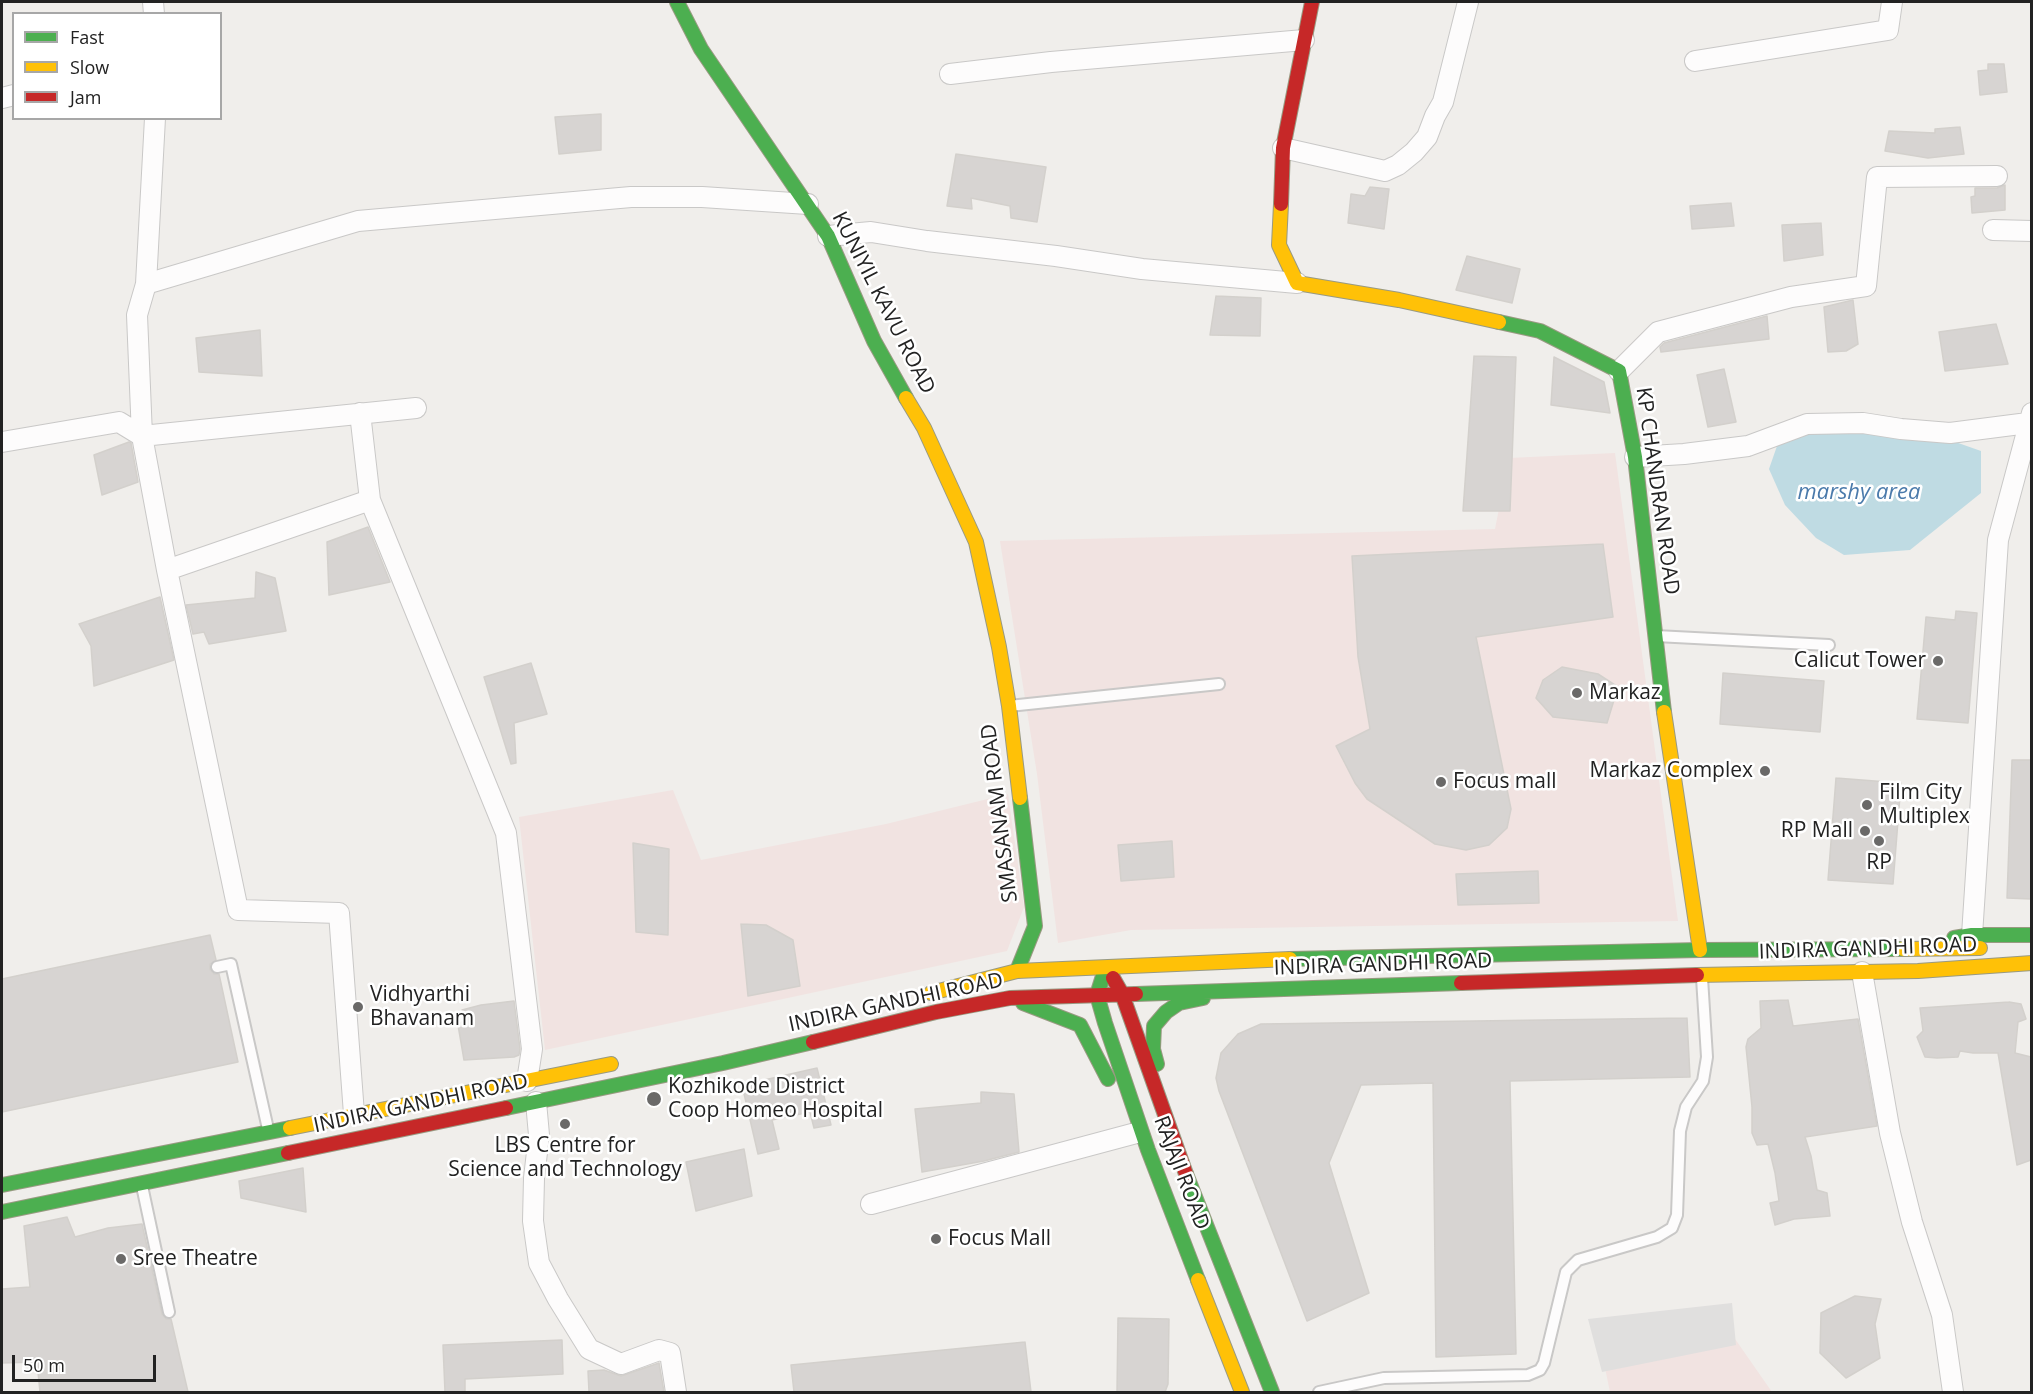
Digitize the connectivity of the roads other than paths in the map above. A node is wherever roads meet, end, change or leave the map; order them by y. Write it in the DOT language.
graph roads {
  1 [pos="677,2"];
  2 [pos="1312,2"];
  3 [pos="1468,2"];
  4 [pos="1892,2"];
  5 [pos="1304,40"];
  6 [pos="1695,60"];
  7 [pos="950,74"];
  8 [pos="155,120"];
  9 [pos="1283,148"];
  10 [pos="1997,176"];
  11 [pos="808,204"];
  12 [pos="1993,230"];
  13 [pos="2031,231"];
  14 [pos="828,236"];
  15 [pos="1297,283"];
  16 [pos="146,284"];
  17 [pos="1619,372"];
  18 [pos="416,408"];
  19 [pos="360,413"];
  20 [pos="2030,418"];
  21 [pos="142,436"];
  22 [pos="2,442"];
  23 [pos="1635,457"];
  24 [pos="370,500"];
  25 [pos="167,570"];
  26 [pos="1655,636"];
  27 [pos="1829,645"];
  28 [pos="999,648"];
  29 [pos="1219,684"];
  30 [pos="1009,706"];
  31 [pos="1972,934"];
  32 [pos="2031,935"];
  33 [pos="1912,948"];
  34 [pos="2031,948"];
  35 [pos="1700,950"];
  36 [pos="2031,963"];
  37 [pos="1107,966"];
  38 [pos="217,967"];
  39 [pos="1918,971"];
  40 [pos="1017,972"];
  41 [pos="1862,972"];
  42 [pos="2031,974"];
  43 [pos="1702,975"];
  44 [pos="1233,992"];
  45 [pos="1122,994"];
  46 [pos="1097,995"];
  47 [pos="913,998"];
  48 [pos="1010,998"];
  49 [pos="621,1062"];
  50 [pos="527,1081"];
  51 [pos="536,1102"];
  52 [pos="354,1114"];
  53 [pos="269,1132"];
  54 [pos="1136,1133"];
  55 [pos="1173,1141"];
  56 [pos="1148,1150"];
  57 [pos="141,1182"];
  58 [pos="2,1185"];
  59 [pos="871,1204"];
  60 [pos="2,1212"];
  61 [pos="169,1312"];
  62 [pos="676,1392"];
  63 [pos="1242,1392"];
  64 [pos="1272,1392"];
  65 [pos="1318,1392"];
  66 [pos="1953,1392"];
  1 -- 11 [label="main road, KUNIYIL KAVU ROAD"];
  2 -- 5 [label="main road"];
  3 -- 9 [label="street"];
  4 -- 6 [label="street"];
  5 -- 7 [label="street"];
  5 -- 9 [label="main road"];
  8 -- 16 [label="street"];
  9 -- 15 [label="main road"];
  10 -- 17 [label="street"];
  11 -- 14 [label="main road, KUNIYIL KAVU ROAD"];
  11 -- 16 [label="street"];
  12 -- 13 [label="street"];
  14 -- 15 [label="street"];
  14 -- 28 [label="main road, KUNIYIL KAVU ROAD"];
  15 -- 17 [label="main road, KP CHANDRAN ROAD"];
  16 -- 21 [label="street"];
  17 -- 23 [label="main road, KP CHANDRAN ROAD"];
  18 -- 19 [label="street"];
  19 -- 21 [label="street"];
  19 -- 24 [label="street"];
  20 -- 23 [label="street"];
  20 -- 31 [label="street"];
  21 -- 22 [label="street"];
  21 -- 25 [label="street"];
  23 -- 26 [label="main road, KP CHANDRAN ROAD"];
  24 -- 25 [label="street"];
  24 -- 50 [label="street"];
  25 -- 52 [label="street"];
  26 -- 27 [label="lane"];
  26 -- 35 [label="main road, KP CHANDRAN ROAD"];
  28 -- 30 [label="main road, SMASANAM ROAD"];
  29 -- 30 [label="lane"];
  30 -- 40 [label="main road, SMASANAM ROAD"];
  31 -- 32 [label="main road"];
  31 -- 33 [label="main road"];
  33 -- 34 [label="main road, INDIRA GANDHI ROAD"];
  33 -- 35 [label="main road, INDIRA GANDHI ROAD"];
  35 -- 37 [label="main road, INDIRA GANDHI ROAD"];
  36 -- 39 [label="main road, INDIRA GANDHI ROAD"];
  37 -- 40 [label="main road, INDIRA GANDHI ROAD"];
  37 -- 45 [label="main road"];
  37 -- 46 [label="main road"];
  38 -- 53 [label="lane"];
  39 -- 41 [label="main road, INDIRA GANDHI ROAD"];
  39 -- 42 [label="main road"];
  40 -- 47 [label="main road, INDIRA GANDHI ROAD"];
  41 -- 43 [label="main road, INDIRA GANDHI ROAD"];
  41 -- 66 [label="street"];
  43 -- 44 [label="main road, INDIRA GANDHI ROAD"];
  43 -- 65 [label="lane"];
  44 -- 45 [label="main road, INDIRA GANDHI ROAD"];
  44 -- 55 [label="main road"];
  45 -- 46 [label="main road, INDIRA GANDHI ROAD"];
  45 -- 55 [label="main road"];
  46 -- 48 [label="main road, INDIRA GANDHI ROAD"];
  46 -- 56 [label="main road, RAJAJI ROAD"];
  48 -- 51 [label="main road, INDIRA GANDHI ROAD"];
  48 -- 54 [label="main road"];
  49 -- 50 [label="main road, INDIRA GANDHI ROAD"];
  50 -- 51 [label="main road"];
  50 -- 52 [label="main road, INDIRA GANDHI ROAD"];
  51 -- 57 [label="main road, INDIRA GANDHI ROAD"];
  51 -- 62 [label="street"];
  52 -- 53 [label="main road, INDIRA GANDHI ROAD"];
  53 -- 58 [label="main road, INDIRA GANDHI ROAD"];
  54 -- 56 [label="main road"];
  54 -- 59 [label="street"];
  55 -- 64 [label="main road"];
  56 -- 63 [label="main road, RAJAJI ROAD"];
  57 -- 60 [label="main road, INDIRA GANDHI ROAD"];
  57 -- 61 [label="lane"];
}
